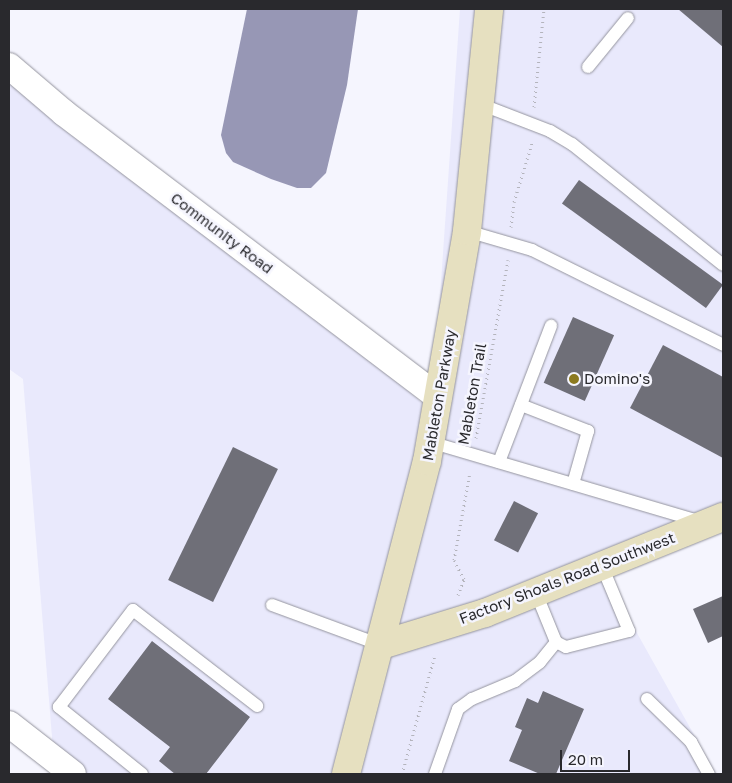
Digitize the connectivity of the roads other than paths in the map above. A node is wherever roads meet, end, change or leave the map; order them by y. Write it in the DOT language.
graph roads {
  1 [pos="489,9"];
  2 [pos="628,18"];
  3 [pos="9,66"];
  4 [pos="588,67"];
  5 [pos="480,104"];
  6 [pos="467,231"];
  7 [pos="723,265"];
  8 [pos="551,326"];
  9 [pos="723,345"];
  10 [pos="438,397"];
  11 [pos="521,405"];
  12 [pos="430,442"];
  13 [pos="499,462"];
  14 [pos="573,484"];
  15 [pos="715,520"];
  16 [pos="602,566"];
  17 [pos="536,593"];
  18 [pos="272,605"];
  19 [pos="556,642"];
  20 [pos="381,645"];
  21 [pos="647,699"];
  22 [pos="257,706"];
  23 [pos="9,724"];
  24 [pos="73,774"];
  25 [pos="142,774"];
  26 [pos="346,774"];
  27 [pos="435,774"];
  28 [pos="709,774"];
  1 -- 5 [label="main road, Mableton Parkway"];
  2 -- 4 [label="lane"];
  3 -- 10 [label="street, Community Road"];
  5 -- 6 [label="main road, Mableton Parkway"];
  5 -- 7 [label="lane"];
  6 -- 9 [label="lane"];
  6 -- 10 [label="main road, Mableton Parkway"];
  8 -- 11 [label="lane"];
  10 -- 12 [label="main road, Mableton Parkway"];
  11 -- 13 [label="lane"];
  11 -- 14 [label="lane"];
  12 -- 13 [label="lane"];
  12 -- 20 [label="main road, Mableton Parkway"];
  13 -- 14 [label="lane"];
  14 -- 15 [label="lane"];
  15 -- 16 [label="main road, Factory Shoals Road Southwest"];
  16 -- 17 [label="main road, Factory Shoals Road Southwest"];
  16 -- 19 [label="lane"];
  17 -- 19 [label="lane"];
  17 -- 20 [label="main road, Factory Shoals Road Southwest"];
  18 -- 20 [label="lane"];
  19 -- 27 [label="lane"];
  20 -- 26 [label="main road, Mableton Parkway"];
  21 -- 28 [label="lane"];
  22 -- 25 [label="lane"];
  23 -- 24 [label="street"];
}
